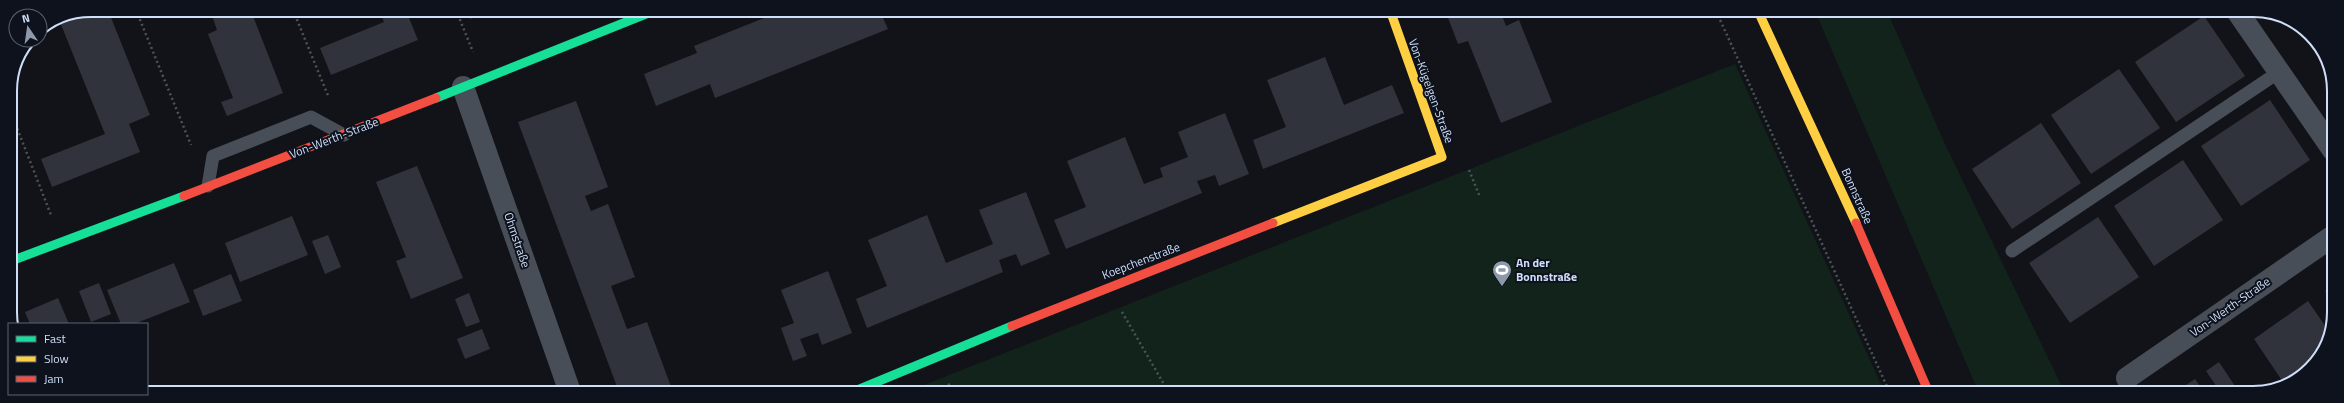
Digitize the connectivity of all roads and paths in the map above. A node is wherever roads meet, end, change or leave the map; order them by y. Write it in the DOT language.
graph roads {
  1 [pos="139,17"];
  2 [pos="296,17"];
  3 [pos="459,17"];
  4 [pos="639,17"];
  5 [pos="1392,17"];
  6 [pos="1719,17"];
  7 [pos="1761,17"];
  8 [pos="2241,17"];
  9 [pos="2279,72"];
  10 [pos="484,79"];
  11 [pos="463,87"];
  12 [pos="17,128"];
  13 [pos="344,135"];
  14 [pos="2327,141"];
  15 [pos="1442,157"];
  16 [pos="208,186"];
  17 [pos="2327,240"];
  18 [pos="61,242"];
  19 [pos="2012,251"];
  20 [pos="17,259"];
  21 [pos="1108,287"];
  22 [pos="2127,378"];
  23 [pos="568,386"];
  24 [pos="865,386"];
  25 [pos="1165,386"];
  26 [pos="1887,386"];
  27 [pos="1926,386"];
  1 -- 16 [label="path"];
  2 -- 13 [label="path"];
  3 -- 10 [label="path"];
  4 -- 10 [label="street, Von-Werth-Straße"];
  5 -- 15 [label="street, Von-Kügelgen-Straße"];
  6 -- 26 [label="path"];
  7 -- 27 [label="street, Bonnstraße"];
  8 -- 9 [label="street"];
  9 -- 14 [label="street"];
  9 -- 19 [label="lane"];
  10 -- 11 [label="street, Von-Werth-Straße"];
  11 -- 13 [label="street, Von-Werth-Straße"];
  11 -- 23 [label="street, Ohmstraße"];
  12 -- 18 [label="path"];
  13 -- 16 [label="street, Von-Werth-Straße"];
  13 -- 16 [label="lane"];
  15 -- 21 [label="street, Koepchenstraße"];
  16 -- 18 [label="street, Von-Werth-Straße"];
  17 -- 22 [label="street, Von-Werth-Straße"];
  18 -- 20 [label="street, Von-Werth-Straße"];
  21 -- 24 [label="street, Koepchenstraße"];
  21 -- 25 [label="path"];
}
